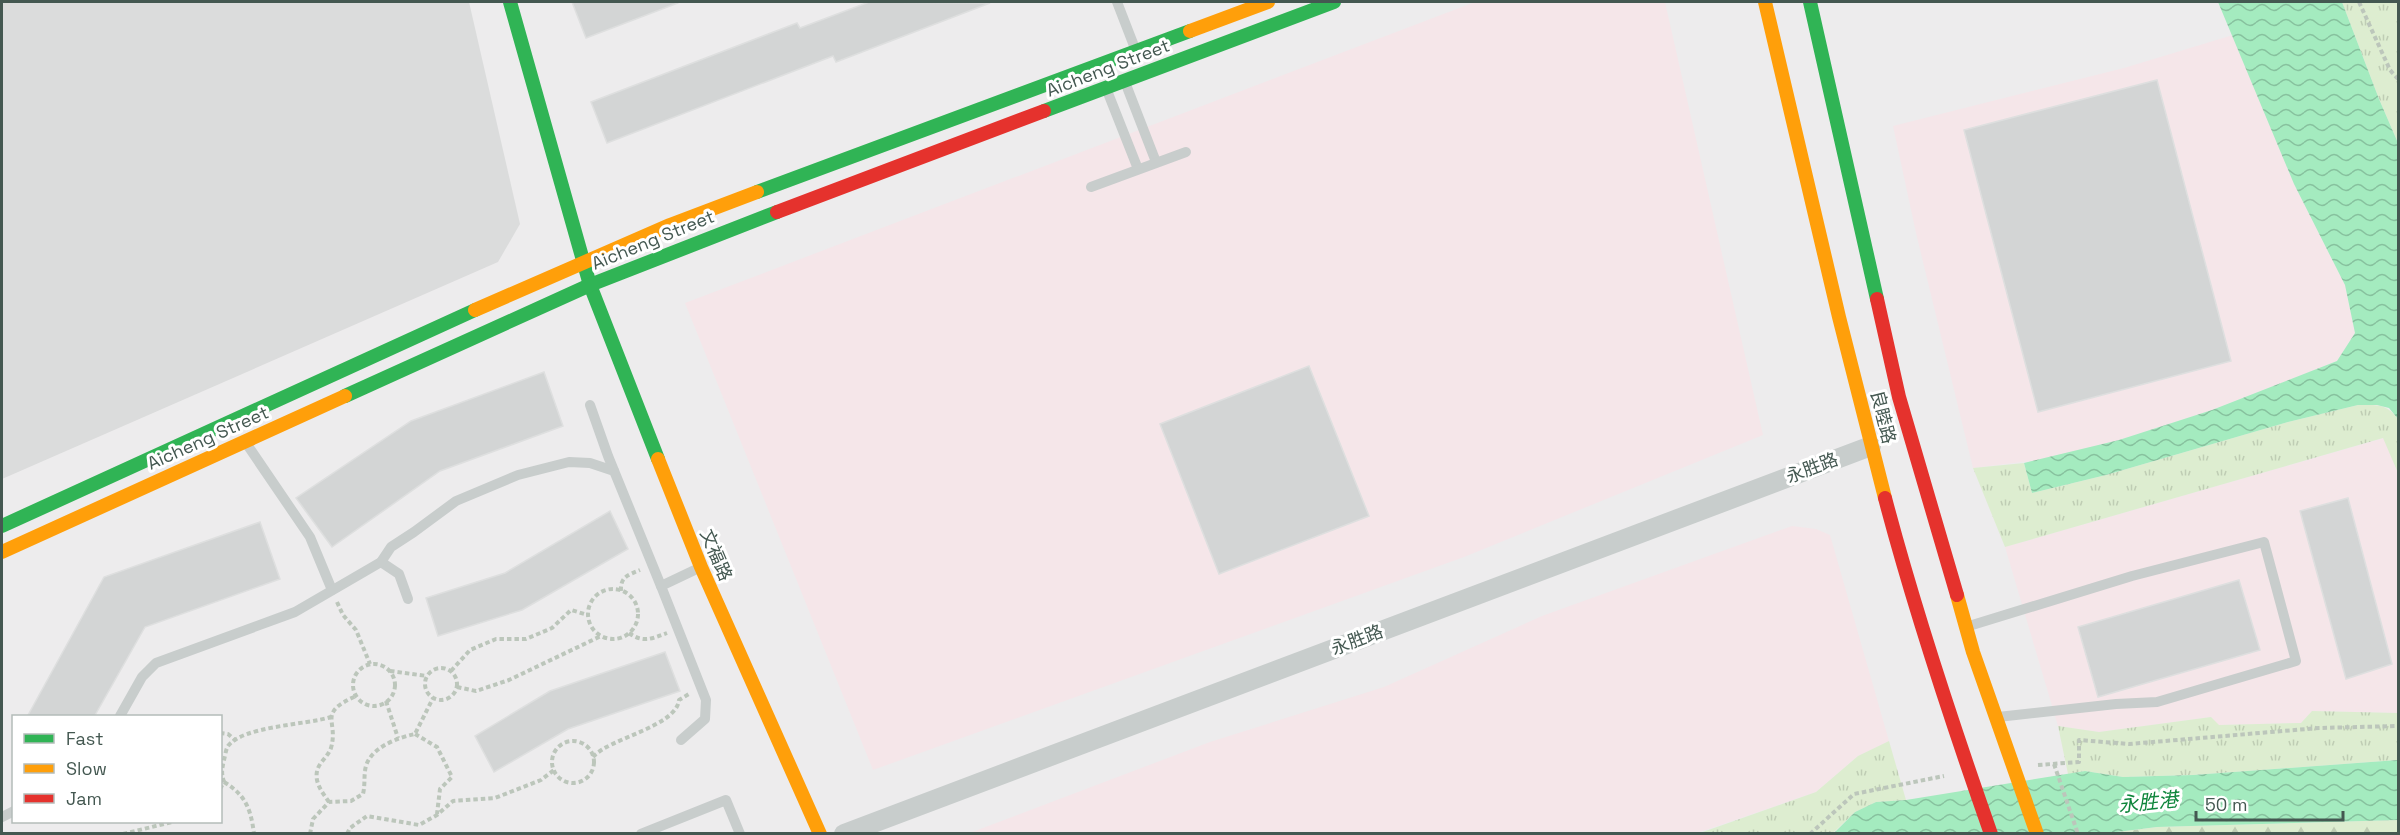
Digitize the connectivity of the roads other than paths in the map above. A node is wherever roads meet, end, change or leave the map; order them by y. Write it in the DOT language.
graph roads {
  1 [pos="510,2"];
  2 [pos="1117,2"];
  3 [pos="1268,2"];
  4 [pos="1334,2"];
  5 [pos="1765,2"];
  6 [pos="1810,2"];
  7 [pos="1137,51"];
  8 [pos="1124,80"];
  9 [pos="1106,87"];
  10 [pos="1186,152"];
  11 [pos="1156,162"];
  12 [pos="1138,169"];
  13 [pos="1091,186"];
  14 [pos="584,263"];
  15 [pos="591,285"];
  16 [pos="590,405"];
  17 [pos="244,441"];
  18 [pos="1871,446"];
  19 [pos="614,471"];
  20 [pos="2,526"];
  21 [pos="2,552"];
  22 [pos="381,562"];
  23 [pos="701,567"];
  24 [pos="662,586"];
  25 [pos="332,590"];
  26 [pos="408,599"];
  27 [pos="1966,627"];
  28 [pos="121,715"];
  29 [pos="1995,717"];
  30 [pos="681,740"];
  31 [pos="641,834"];
  32 [pos="740,834"];
  33 [pos="820,834"];
  34 [pos="844,834"];
  35 [pos="1991,834"];
  36 [pos="2037,834"];
  1 -- 14 [label="street, 文福路"];
  2 -- 7 [label="lane"];
  3 -- 7 [label="street, Aicheng Street"];
  4 -- 8 [label="street, Aicheng Street"];
  5 -- 18 [label="street, 良睦路"];
  6 -- 27 [label="street, 良睦路"];
  7 -- 14 [label="street, Aicheng Street"];
  8 -- 9 [label="street, Aicheng Street"];
  8 -- 11 [label="lane"];
  9 -- 12 [label="lane"];
  9 -- 15 [label="street, Aicheng Street"];
  10 -- 11 [label="lane"];
  11 -- 12 [label="lane"];
  12 -- 13 [label="lane"];
  14 -- 15 [label="street, 文福路"];
  14 -- 20 [label="street, Aicheng Street"];
  15 -- 17 [label="street, Aicheng Street"];
  15 -- 23 [label="street, 文福路"];
  16 -- 19 [label="lane"];
  17 -- 21 [label="street, Aicheng Street"];
  17 -- 25 [label="lane"];
  18 -- 34 [label="street, 永胜路"];
  18 -- 35 [label="street, 良睦路"];
  19 -- 22 [label="lane"];
  19 -- 24 [label="lane"];
  22 -- 25 [label="lane"];
  22 -- 26 [label="lane"];
  23 -- 24 [label="lane"];
  23 -- 33 [label="street, 文福路"];
  24 -- 30 [label="lane"];
  25 -- 28 [label="lane"];
  27 -- 29 [label="street, 良睦路"];
  27 -- 29 [label="lane"];
  29 -- 36 [label="street, 良睦路"];
  31 -- 32 [label="lane"];
}
